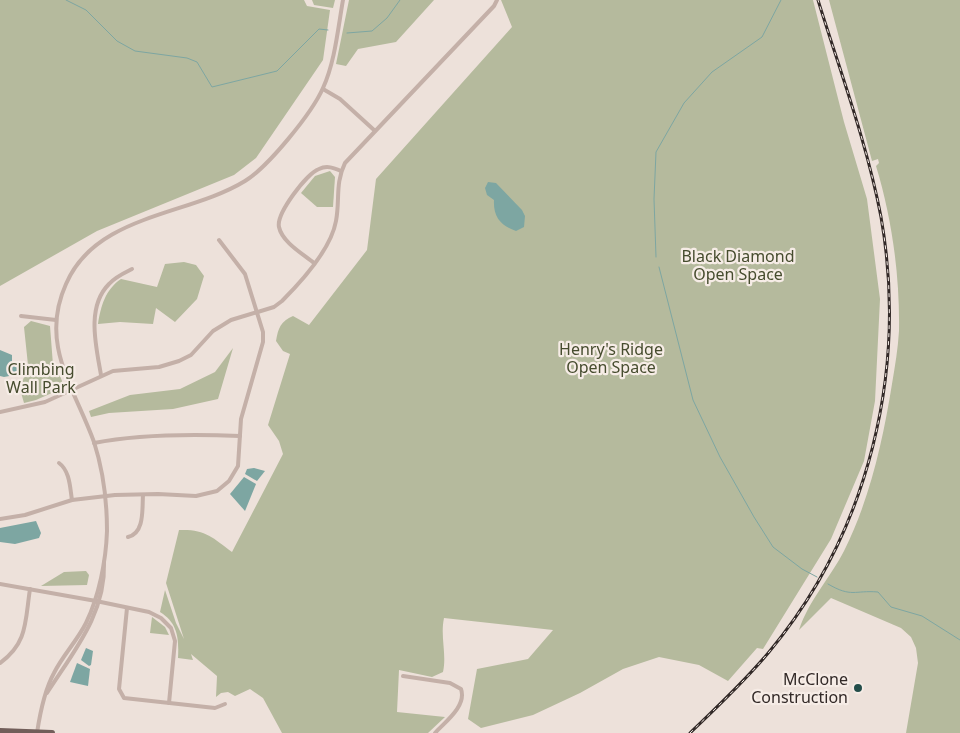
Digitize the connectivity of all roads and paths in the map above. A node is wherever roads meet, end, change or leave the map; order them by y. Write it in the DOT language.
graph roads {
  1 [pos="343,0"];
  2 [pos="497,0"];
  3 [pos="323,89"];
  4 [pos="374,130"];
  5 [pos="341,171"];
  6 [pos="219,240"];
  7 [pos="314,263"];
  8 [pos="132,269"];
  9 [pos="258,312"];
  10 [pos="21,316"];
  11 [pos="56,320"];
  12 [pos="101,375"];
  13 [pos="72,389"];
  14 [pos="0,412"];
  15 [pos="240,436"];
  16 [pos="94,443"];
  17 [pos="59,463"];
  18 [pos="143,494"];
  19 [pos="105,496"];
  20 [pos="72,500"];
  21 [pos="0,519"];
  22 [pos="128,538"];
  23 [pos="0,584"];
  24 [pos="30,589"];
  25 [pos="98,601"];
  26 [pos="127,608"];
  27 [pos="0,663"];
  28 [pos="403,676"];
  29 [pos="170,703"];
  30 [pos="225,704"];
  31 [pos="0,730"];
  32 [pos="37,732"];
  33 [pos="52,733"];
  34 [pos="435,733"];
  1 -- 3 [label="street"];
  2 -- 4 [label="street"];
  3 -- 4 [label="street"];
  3 -- 11 [label="street"];
  4 -- 5 [label="street"];
  5 -- 7 [label="street"];
  5 -- 7 [label="street"];
  6 -- 9 [label="street"];
  7 -- 9 [label="street"];
  8 -- 12 [label="street"];
  9 -- 12 [label="street"];
  9 -- 15 [label="street"];
  10 -- 11 [label="street"];
  11 -- 13 [label="street"];
  12 -- 13 [label="street"];
  13 -- 14 [label="street"];
  13 -- 16 [label="street"];
  15 -- 16 [label="street"];
  15 -- 18 [label="street"];
  16 -- 19 [label="street"];
  17 -- 20 [label="street"];
  18 -- 19 [label="street"];
  18 -- 22 [label="street"];
  19 -- 20 [label="street"];
  19 -- 25 [label="street"];
  20 -- 21 [label="street"];
  23 -- 24 [label="street"];
  24 -- 25 [label="street"];
  24 -- 27 [label="street"];
  25 -- 26 [label="street"];
  25 -- 32 [label="street"];
  26 -- 29 [label="street"];
  26 -- 29 [label="street"];
  28 -- 34 [label="street"];
  29 -- 30 [label="street"];
  31 -- 32 [label="main road"];
  32 -- 33 [label="main road"];
}
